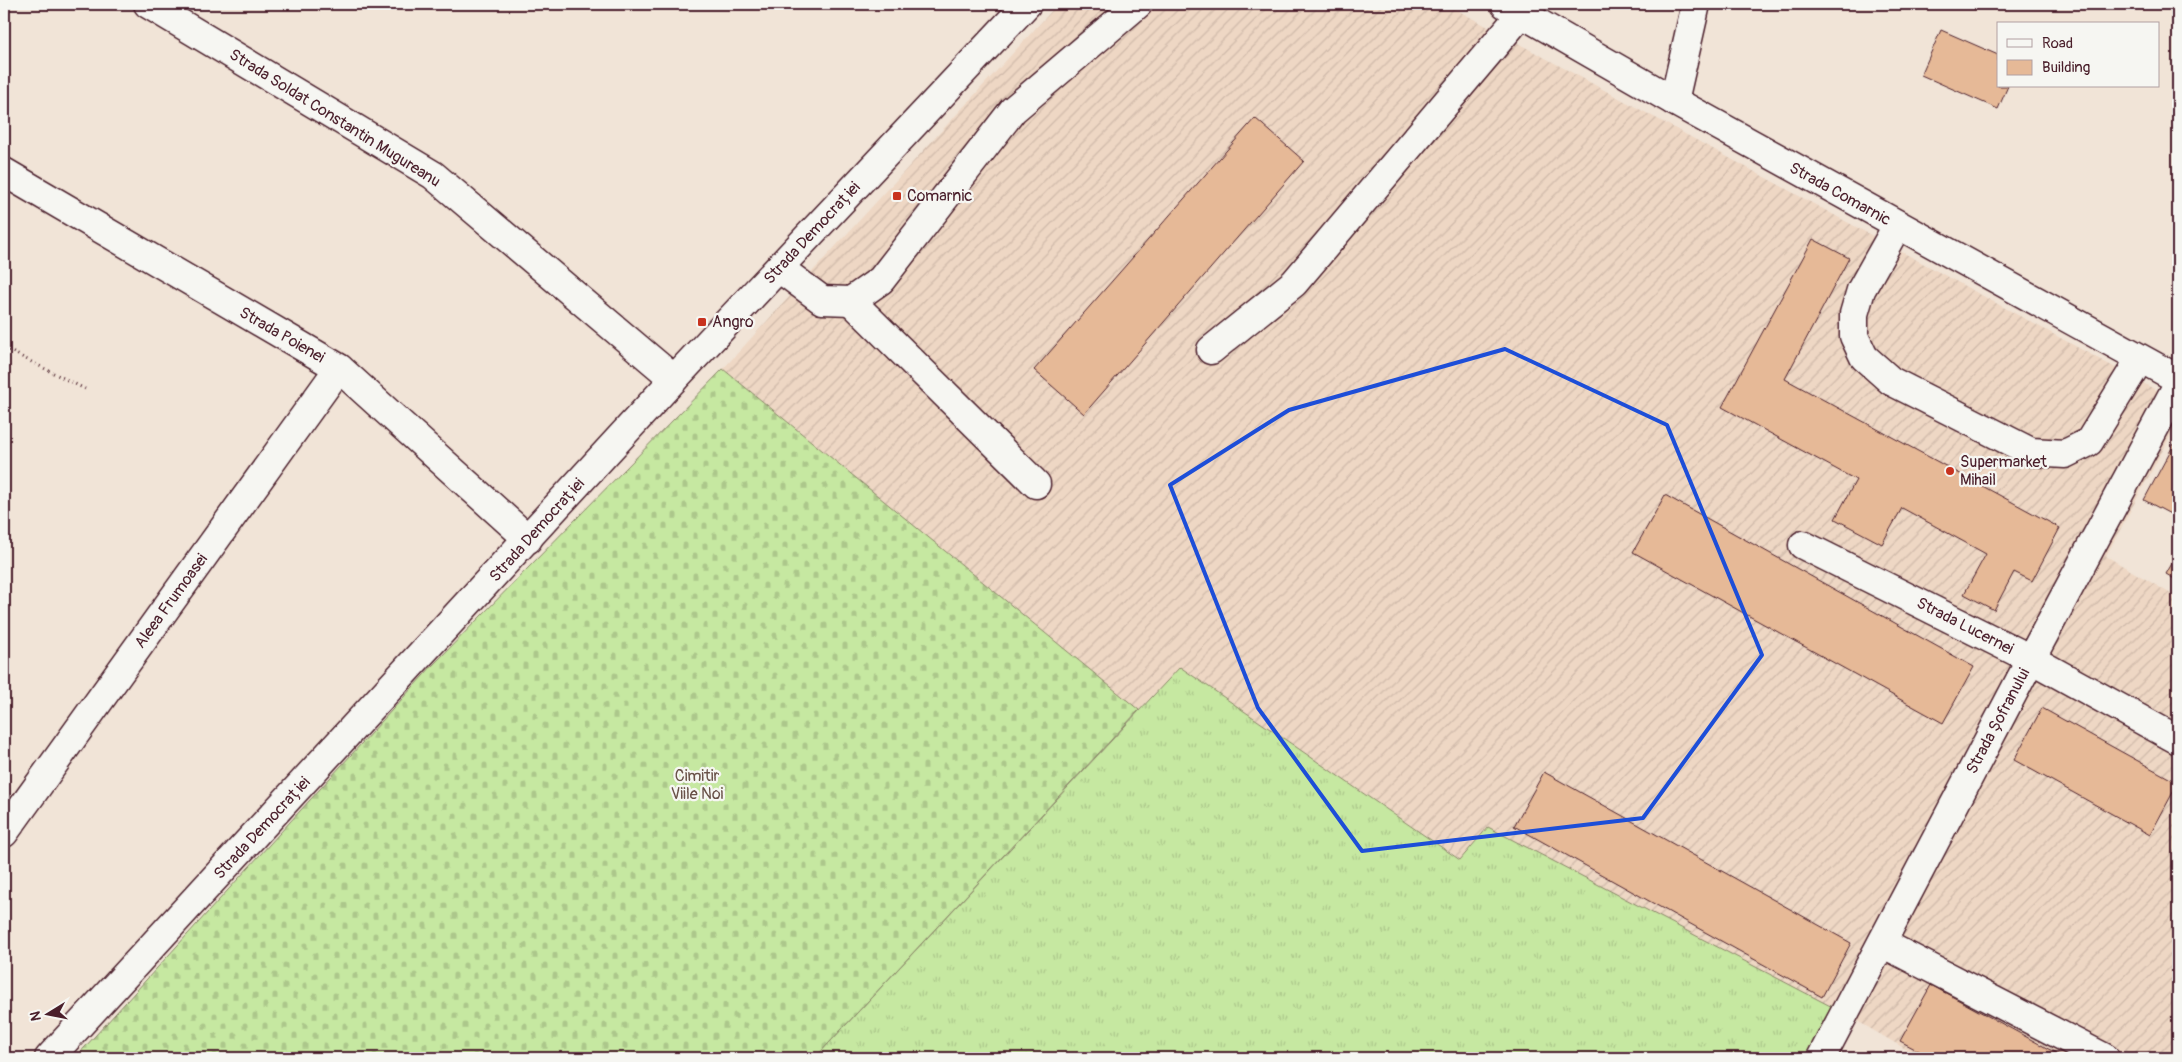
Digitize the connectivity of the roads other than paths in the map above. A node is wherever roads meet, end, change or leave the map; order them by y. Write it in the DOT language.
graph roads {
  1 [pos="148,4"];
  2 [pos="1027,4"];
  3 [pos="1138,4"];
  4 [pos="1696,4"];
  5 [pos="1514,8"];
  6 [pos="1674,101"];
  7 [pos="4,172"];
  8 [pos="1897,226"];
  9 [pos="779,268"];
  10 [pos="852,301"];
  11 [pos="1212,350"];
  12 [pos="2140,358"];
  13 [pos="338,368"];
  14 [pos="674,379"];
  15 [pos="2178,379"];
  16 [pos="2178,384"];
  17 [pos="1036,484"];
  18 [pos="528,539"];
  19 [pos="1803,545"];
  20 [pos="2031,659"];
  21 [pos="2178,740"];
  22 [pos="4,834"];
  23 [pos="1882,943"];
  24 [pos="50,1058"];
  25 [pos="1821,1058"];
  26 [pos="2105,1058"];
  1 -- 14 [label="street, Strada Soldat Constantin Mugureanu"];
  2 -- 9 [label="street, Strada Democrației"];
  3 -- 10 [label="street"];
  4 -- 6 [label="street"];
  5 -- 6 [label="street, Strada Comarnic"];
  5 -- 11 [label="street"];
  6 -- 8 [label="street, Strada Comarnic"];
  7 -- 13 [label="street, Strada Poienei"];
  8 -- 12 [label="street, Strada Comarnic"];
  8 -- 12 [label="street"];
  9 -- 10 [label="street"];
  9 -- 14 [label="street, Strada Democrației"];
  10 -- 17 [label="street"];
  12 -- 15 [label="street, Strada Comarnic"];
  13 -- 18 [label="street, Strada Poienei"];
  13 -- 22 [label="street, Aleea Frumoasei"];
  14 -- 18 [label="street, Strada Democrației"];
  16 -- 20 [label="street, Strada Șofranului"];
  18 -- 24 [label="street, Strada Democrației"];
  19 -- 20 [label="street, Strada Lucernei"];
  20 -- 21 [label="street, Strada Lucernei"];
  20 -- 23 [label="street, Strada Șofranului"];
  23 -- 25 [label="street, Strada Șofranului"];
  23 -- 26 [label="street"];
}
